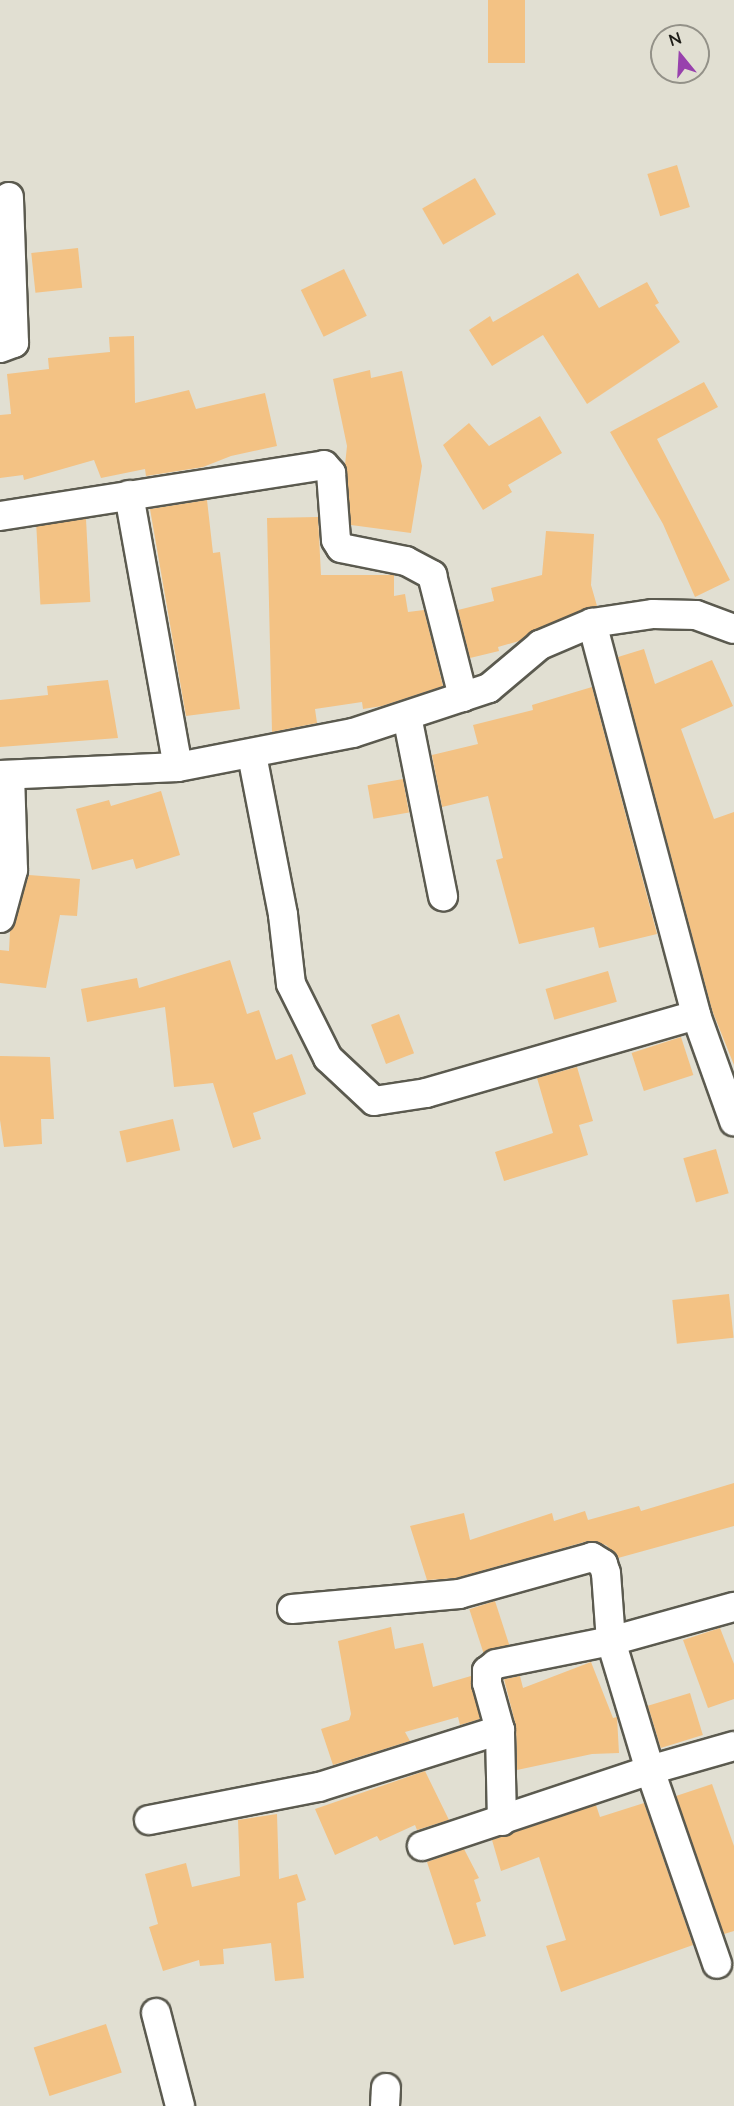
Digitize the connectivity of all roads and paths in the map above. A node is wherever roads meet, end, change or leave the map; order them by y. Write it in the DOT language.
graph roads {
  1 [pos="9,197"];
  2 [pos="0,348"];
  3 [pos="129,495"];
  4 [pos="0,516"];
  5 [pos="592,623"];
  6 [pos="734,627"];
  7 [pos="463,698"];
  8 [pos="407,716"];
  9 [pos="252,755"];
  10 [pos="178,767"];
  11 [pos="5,775"];
  12 [pos="443,897"];
  13 [pos="0,918"];
  14 [pos="696,1015"];
  15 [pos="734,1121"];
  16 [pos="734,1607"];
  17 [pos="292,1609"];
  18 [pos="611,1641"];
  19 [pos="500,1730"];
  20 [pos="734,1746"];
  21 [pos="650,1770"];
  22 [pos="149,1820"];
  23 [pos="502,1821"];
  24 [pos="422,1846"];
  25 [pos="717,1964"];
  26 [pos="156,2013"];
  27 [pos="180,2106"];
  1 -- 2 [label="street"];
  3 -- 4 [label="street"];
  3 -- 7 [label="street"];
  3 -- 10 [label="street"];
  5 -- 6 [label="street"];
  5 -- 7 [label="street"];
  5 -- 14 [label="street"];
  7 -- 8 [label="street"];
  8 -- 9 [label="street"];
  8 -- 12 [label="street"];
  9 -- 10 [label="street"];
  9 -- 14 [label="street"];
  10 -- 11 [label="street"];
  11 -- 13 [label="street"];
  14 -- 15 [label="street"];
  16 -- 18 [label="street"];
  17 -- 18 [label="street"];
  18 -- 19 [label="street"];
  18 -- 21 [label="street"];
  19 -- 22 [label="street"];
  19 -- 23 [label="street"];
  20 -- 21 [label="street"];
  21 -- 23 [label="street"];
  21 -- 25 [label="street"];
  23 -- 24 [label="street"];
  26 -- 27 [label="street"];
}
